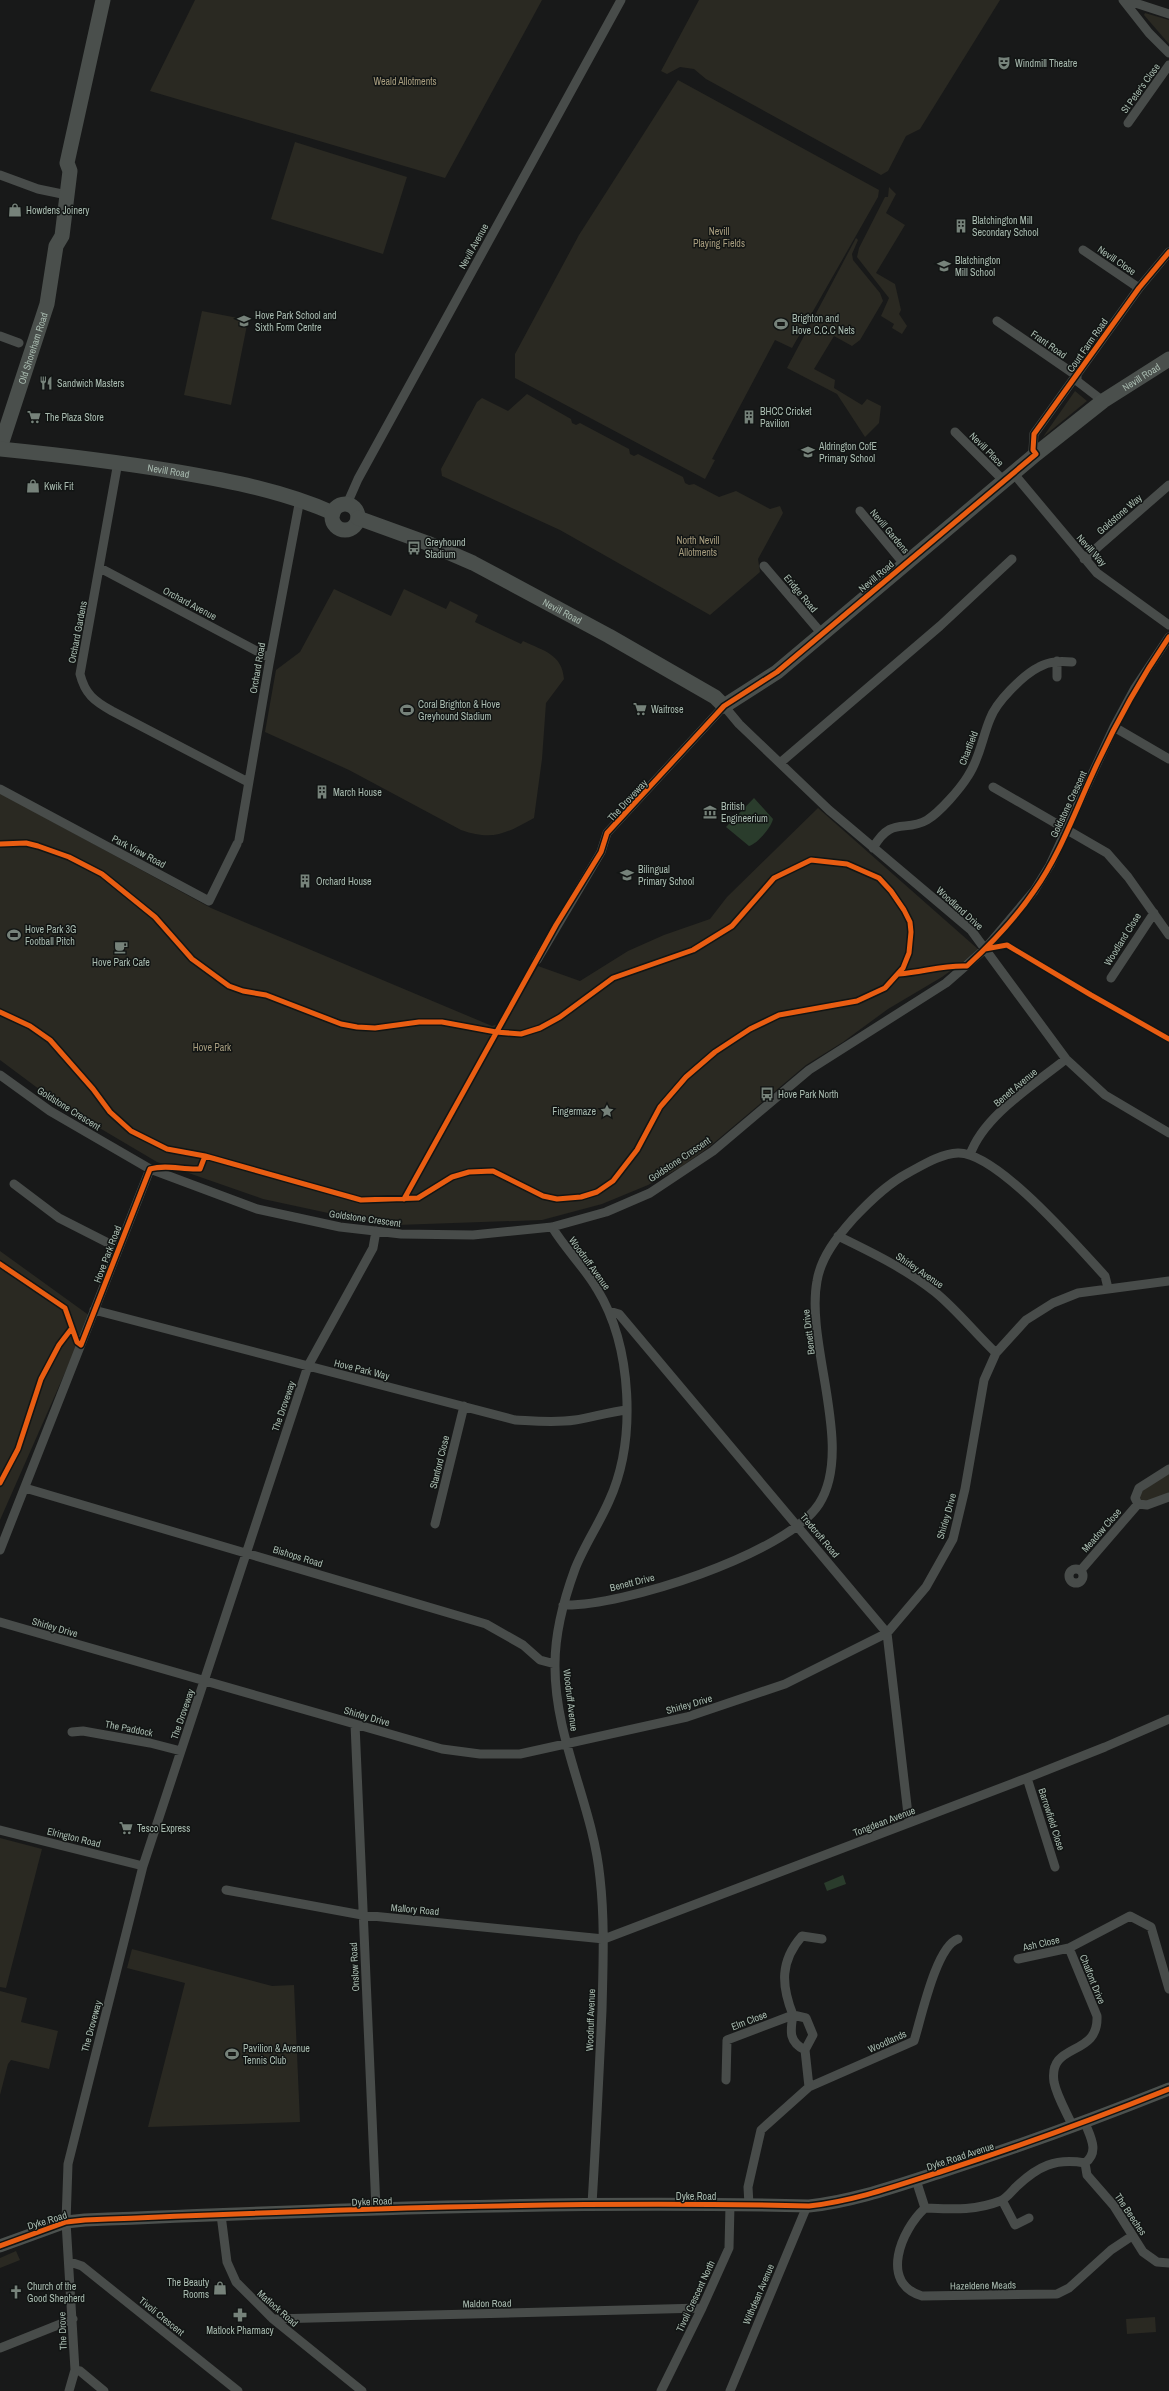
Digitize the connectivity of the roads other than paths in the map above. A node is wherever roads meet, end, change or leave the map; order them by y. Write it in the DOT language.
graph roads {
  1 [pos="103,0"];
  2 [pos="621,0"];
  3 [pos="1124,0"];
  4 [pos="1169,14"];
  5 [pos="1169,53"];
  6 [pos="1169,66"];
  7 [pos="1128,123"];
  8 [pos="0,175"];
  9 [pos="62,193"];
  10 [pos="1083,250"];
  11 [pos="1169,252"];
  12 [pos="1139,288"];
  13 [pos="997,321"];
  14 [pos="0,336"];
  15 [pos="19,343"];
  16 [pos="1169,359"];
  17 [pos="1077,376"];
  18 [pos="1103,401"];
  19 [pos="955,432"];
  20 [pos="0,449"];
  21 [pos="1036,454"];
  22 [pos="118,462"];
  23 [pos="1009,478"];
  24 [pos="1169,486"];
  25 [pos="300,499"];
  26 [pos="348,504"];
  27 [pos="860,511"];
  28 [pos="333,513"];
  29 [pos="358,518"];
  30 [pos="1012,559"];
  31 [pos="1084,559"];
  32 [pos="904,564"];
  33 [pos="764,566"];
  34 [pos="100,568"];
  35 [pos="1169,625"];
  36 [pos="822,634"];
  37 [pos="1169,637"];
  38 [pos="270,658"];
  39 [pos="1057,661"];
  40 [pos="1072,662"];
  41 [pos="1057,677"];
  42 [pos="702,690"];
  43 [pos="745,694"];
  44 [pos="724,706"];
  45 [pos="1114,727"];
  46 [pos="1169,759"];
  47 [pos="780,763"];
  48 [pos="248,782"];
  49 [pos="993,787"];
  50 [pos="0,789"];
  51 [pos="1067,830"];
  52 [pos="238,842"];
  53 [pos="873,848"];
  54 [pos="1154,913"];
  55 [pos="1169,935"];
  56 [pos="986,949"];
  57 [pos="537,960"];
  58 [pos="1111,978"];
  59 [pos="1066,1059"];
  60 [pos="0,1075"];
  61 [pos="1169,1133"];
  62 [pos="970,1155"];
  63 [pos="150,1169"];
  64 [pos="14,1184"];
  65 [pos="552,1227"];
  66 [pos="376,1231"];
  67 [pos="838,1236"];
  68 [pos="118,1248"];
  69 [pos="1169,1282"];
  70 [pos="1108,1288"];
  71 [pos="94,1310"];
  72 [pos="609,1311"];
  73 [pos="996,1353"];
  74 [pos="308,1366"];
  75 [pos="464,1406"];
  76 [pos="627,1410"];
  77 [pos="1169,1469"];
  78 [pos="25,1488"];
  79 [pos="1169,1497"];
  80 [pos="1138,1504"];
  81 [pos="436,1524"];
  82 [pos="797,1526"];
  83 [pos="0,1550"];
  84 [pos="247,1552"];
  85 [pos="1081,1570"];
  86 [pos="563,1605"];
  87 [pos="0,1622"];
  88 [pos="887,1633"];
  89 [pos="555,1664"];
  90 [pos="204,1682"];
  91 [pos="1169,1718"];
  92 [pos="355,1724"];
  93 [pos="72,1732"];
  94 [pos="566,1744"];
  95 [pos="181,1751"];
  96 [pos="1027,1778"];
  97 [pos="909,1823"];
  98 [pos="0,1830"];
  99 [pos="143,1866"];
  100 [pos="1055,1867"];
  101 [pos="226,1890"];
  102 [pos="362,1915"];
  103 [pos="604,1939"];
  104 [pos="822,1939"];
  105 [pos="958,1939"];
  106 [pos="1069,1948"];
  107 [pos="1018,1959"];
  108 [pos="1169,1990"];
  109 [pos="793,2015"];
  110 [pos="805,2050"];
  111 [pos="726,2080"];
  112 [pos="809,2087"];
  113 [pos="1169,2089"];
  114 [pos="1079,2125"];
  115 [pos="1085,2163"];
  116 [pos="916,2180"];
  117 [pos="1002,2200"];
  118 [pos="592,2204"];
  119 [pos="730,2205"];
  120 [pos="749,2205"];
  121 [pos="807,2206"];
  122 [pos="925,2208"];
  123 [pos="376,2209"];
  124 [pos="221,2215"];
  125 [pos="1029,2218"];
  126 [pos="66,2222"];
  127 [pos="1132,2236"];
  128 [pos="0,2246"];
  129 [pos="70,2262"];
  130 [pos="1169,2263"];
  131 [pos="702,2308"];
  132 [pos="73,2319"];
  133 [pos="273,2319"];
  134 [pos="0,2348"];
  135 [pos="75,2370"];
  136 [pos="69,2389"];
  137 [pos="104,2391"];
  138 [pos="238,2391"];
  139 [pos="362,2391"];
  140 [pos="661,2391"];
  141 [pos="730,2391"];
  1 -- 9 [label="main road, Old Shoreham Road"];
  2 -- 26 [label="street, Nevill Avenue"];
  3 -- 4 [label="street"];
  3 -- 5 [label="street"];
  6 -- 7 [label="street, St Peter's Close"];
  8 -- 9 [label="street"];
  9 -- 20 [label="main road, Old Shoreham Road"];
  10 -- 12 [label="street, Nevill Close"];
  11 -- 12 [label="street, Court Farm Road"];
  12 -- 17 [label="street, Court Farm Road"];
  13 -- 17 [label="street, Frant Road"];
  14 -- 15 [label="street"];
  16 -- 18 [label="main road, Nevill Road"];
  17 -- 18 [label="street, Frant Road"];
  17 -- 21 [label="street, Court Farm Road"];
  18 -- 21 [label="main road, Nevill Road"];
  19 -- 23 [label="street, Nevill Place"];
  20 -- 22 [label="main road, Nevill Road"];
  21 -- 23 [label="main road, Nevill Road"];
  22 -- 25 [label="main road, Nevill Road"];
  22 -- 34 [label="street, Orchard Gardens"];
  23 -- 31 [label="street, Nevill Way"];
  23 -- 32 [label="main road, Nevill Road"];
  24 -- 31 [label="street, Goldstone Way"];
  25 -- 28 [label="main road, Nevill Road"];
  25 -- 38 [label="street, Orchard Road"];
  26 -- 28 [label="main road"];
  26 -- 29 [label="main road"];
  27 -- 32 [label="street, Nevill Gardens"];
  28 -- 29 [label="main road"];
  29 -- 42 [label="main road, Nevill Road"];
  30 -- 47 [label="street"];
  31 -- 35 [label="street, Nevill Way"];
  32 -- 36 [label="main road, Nevill Road"];
  33 -- 36 [label="street, Eridge Road"];
  34 -- 38 [label="street, Orchard Avenue"];
  34 -- 48 [label="street, Orchard Gardens"];
  36 -- 43 [label="main road, Nevill Road"];
  37 -- 45 [label="street, Goldstone Crescent"];
  38 -- 48 [label="street, Orchard Road"];
  39 -- 40 [label="street, Chartfield"];
  39 -- 41 [label="street"];
  39 -- 53 [label="street, Chartfield"];
  42 -- 43 [label="main road"];
  42 -- 44 [label="main road, Nevill Road"];
  43 -- 44 [label="main road, Nevill Road"];
  44 -- 47 [label="street, Woodland Drive"];
  44 -- 57 [label="street, The Droveway"];
  45 -- 46 [label="street"];
  45 -- 51 [label="street, Goldstone Crescent"];
  47 -- 53 [label="street, Woodland Drive"];
  48 -- 52 [label="street, Orchard Road"];
  49 -- 51 [label="street"];
  50 -- 52 [label="street, Park View Road"];
  51 -- 54 [label="street"];
  51 -- 56 [label="street, Goldstone Crescent"];
  53 -- 56 [label="street, Woodland Drive"];
  54 -- 55 [label="street"];
  54 -- 58 [label="street, Woodland Close"];
  56 -- 59 [label="street, Woodland Drive"];
  56 -- 65 [label="street, Goldstone Crescent"];
  59 -- 61 [label="street, Woodland Drive"];
  59 -- 62 [label="street, Benett Avenue"];
  60 -- 63 [label="street, Goldstone Crescent"];
  62 -- 67 [label="street, Benett Drive"];
  62 -- 70 [label="street, Benett Drive"];
  63 -- 66 [label="street, Goldstone Crescent"];
  63 -- 68 [label="street, Hove Park Road"];
  64 -- 68 [label="street"];
  65 -- 66 [label="street, Goldstone Crescent"];
  65 -- 72 [label="street, Woodruff Avenue"];
  66 -- 74 [label="street, The Droveway"];
  67 -- 73 [label="street, Shirley Avenue"];
  67 -- 82 [label="street, Benett Drive"];
  68 -- 71 [label="street, Hove Park Road"];
  69 -- 70 [label="street, Shirley Drive"];
  70 -- 73 [label="street, Shirley Drive"];
  71 -- 74 [label="street, Hove Park Way"];
  71 -- 78 [label="street, Hove Park Road"];
  72 -- 76 [label="street, Woodruff Avenue"];
  72 -- 82 [label="street, Tredcroft Road"];
  73 -- 88 [label="street, Shirley Drive"];
  74 -- 75 [label="street, Hove Park Way"];
  74 -- 84 [label="street, The Droveway"];
  75 -- 76 [label="street, Hove Park Way"];
  75 -- 81 [label="street, Stanford Close"];
  76 -- 86 [label="street, Woodruff Avenue"];
  77 -- 80 [label="street, Meadow Close"];
  78 -- 83 [label="street, Hove Park Road"];
  78 -- 84 [label="street, Bishops Road"];
  79 -- 80 [label="street"];
  80 -- 85 [label="street, Meadow Close"];
  82 -- 86 [label="street, Benett Drive"];
  82 -- 88 [label="street, Tredcroft Road"];
  84 -- 89 [label="street, Bishops Road"];
  84 -- 90 [label="street, The Droveway"];
  86 -- 89 [label="street, Woodruff Avenue"];
  87 -- 90 [label="street, Shirley Drive"];
  88 -- 94 [label="street, Shirley Drive"];
  88 -- 97 [label="street"];
  89 -- 94 [label="street, Woodruff Avenue"];
  90 -- 92 [label="street, Shirley Drive"];
  90 -- 95 [label="street, The Droveway"];
  91 -- 96 [label="street, Tongdean Avenue"];
  92 -- 94 [label="street, Shirley Drive"];
  92 -- 102 [label="street, Onslow Road"];
  93 -- 95 [label="street, The Paddock"];
  94 -- 103 [label="street, Woodruff Avenue"];
  95 -- 99 [label="street, The Droveway"];
  96 -- 97 [label="street, Tongdean Avenue"];
  96 -- 100 [label="street, Barrowfield Close"];
  97 -- 103 [label="street, Tongdean Avenue"];
  98 -- 99 [label="street, Elrington Road"];
  99 -- 126 [label="street, The Droveway"];
  101 -- 102 [label="street, Mallory Road"];
  102 -- 103 [label="street, Mallory Road"];
  102 -- 123 [label="street, Onslow Road"];
  103 -- 118 [label="street, Woodruff Avenue"];
  104 -- 109 [label="street"];
  105 -- 112 [label="street, Woodlands"];
  106 -- 107 [label="street, Ash Close"];
  106 -- 108 [label="street, Chalfont Drive"];
  106 -- 114 [label="street, Chalfont Drive"];
  109 -- 110 [label="street"];
  109 -- 110 [label="street"];
  109 -- 111 [label="street, Elm Close"];
  110 -- 112 [label="street"];
  112 -- 120 [label="street, Woodlands"];
  113 -- 114 [label="street, Dyke Road Avenue"];
  114 -- 115 [label="street"];
  114 -- 116 [label="street, Dyke Road Avenue"];
  115 -- 117 [label="street"];
  115 -- 127 [label="street, The Beeches"];
  116 -- 121 [label="street, Dyke Road Avenue"];
  116 -- 122 [label="street"];
  117 -- 122 [label="street"];
  117 -- 125 [label="street"];
  118 -- 119 [label="street, Dyke Road"];
  118 -- 123 [label="street, Dyke Road"];
  119 -- 120 [label="street, Dyke Road"];
  119 -- 131 [label="street, Tivoli Crescent North"];
  120 -- 121 [label="street, Dyke Road Avenue"];
  121 -- 141 [label="street, Withdean Avenue"];
  122 -- 127 [label="street, Hazeldene Meads"];
  123 -- 124 [label="street, Dyke Road"];
  124 -- 126 [label="street, Dyke Road"];
  124 -- 133 [label="street, Matlock Road"];
  126 -- 128 [label="street, Dyke Road"];
  126 -- 129 [label="street, The Drove"];
  127 -- 130 [label="street, The Beeches"];
  129 -- 132 [label="street, The Drove"];
  129 -- 138 [label="street, Tivoli Crescent"];
  131 -- 133 [label="street, Maldon Road"];
  131 -- 140 [label="street, Tivoli Crescent North"];
  132 -- 134 [label="street"];
  132 -- 135 [label="street, The Drove"];
  133 -- 139 [label="street, Matlock Road"];
  135 -- 136 [label="street, The Drove"];
  135 -- 137 [label="street"];
}
